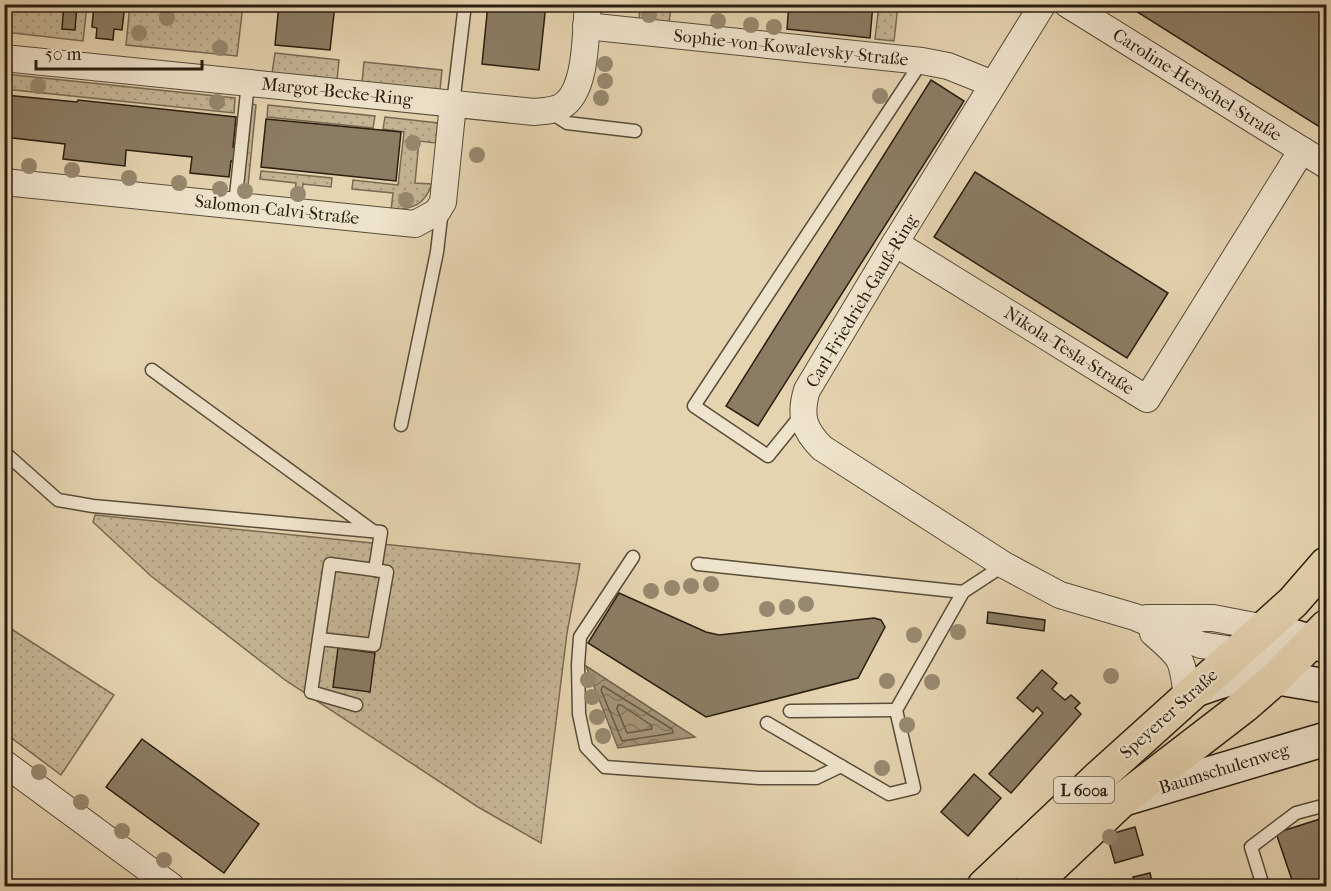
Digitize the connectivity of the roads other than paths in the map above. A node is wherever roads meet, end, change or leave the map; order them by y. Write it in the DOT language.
graph roads {
  1 [pos="465,4"];
  2 [pos="1043,4"];
  3 [pos="1067,4"];
  4 [pos="587,15"];
  5 [pos="4,58"];
  6 [pos="922,61"];
  7 [pos="248,83"];
  8 [pos="993,84"];
  9 [pos="453,104"];
  10 [pos="549,111"];
  11 [pos="635,130"];
  12 [pos="1302,150"];
  13 [pos="1326,165"];
  14 [pos="4,182"];
  15 [pos="443,202"];
  16 [pos="235,206"];
  17 [pos="895,243"];
  18 [pos="152,370"];
  19 [pos="803,413"];
  20 [pos="401,426"];
  21 [pos="4,452"];
  22 [pos="374,532"];
  23 [pos="633,557"];
  24 [pos="698,564"];
  25 [pos="1326,564"];
  26 [pos="1004,565"];
  27 [pos="375,570"];
  28 [pos="963,592"];
  29 [pos="1135,617"];
  30 [pos="1265,628"];
  31 [pos="319,639"];
  32 [pos="1318,640"];
  33 [pos="1239,651"];
  34 [pos="1276,678"];
  35 [pos="1326,686"];
  36 [pos="1191,694"];
  37 [pos="356,705"];
  38 [pos="896,710"];
  39 [pos="790,711"];
  40 [pos="766,723"];
  41 [pos="1326,739"];
  42 [pos="4,763"];
  43 [pos="842,766"];
  44 [pos="1122,800"];
  45 [pos="1326,805"];
  46 [pos="171,886"];
  47 [pos="984,886"];
  48 [pos="1031,886"];
  49 [pos="1263,886"];
  1 -- 9 [label="lane"];
  2 -- 8 [label="street, Carl-Friedrich-Gauß-Ring"];
  3 -- 12 [label="street, Caroline-Herschel-Straße"];
  4 -- 6 [label="street, Sophie-von-Kowalevsky-Straße"];
  4 -- 10 [label="street"];
  5 -- 7 [label="street, Margot-Becke-Ring"];
  6 -- 8 [label="street, Sophie-von-Kowalevsky-Straße"];
  6 -- 19 [label="lane"];
  7 -- 9 [label="street, Margot-Becke-Ring"];
  7 -- 16 [label="lane"];
  8 -- 17 [label="street, Carl-Friedrich-Gauß-Ring"];
  9 -- 10 [label="street, Margot-Becke-Ring"];
  9 -- 15 [label="street"];
  10 -- 11 [label="lane"];
  12 -- 13 [label="street, Caroline-Herschel-Straße"];
  12 -- 17 [label="street, Nikola-Tesla-Straße"];
  14 -- 16 [label="street, Salomon-Calvi-Straße"];
  15 -- 16 [label="street, Salomon-Calvi-Straße"];
  15 -- 20 [label="lane"];
  17 -- 19 [label="street, Carl-Friedrich-Gauß-Ring"];
  18 -- 22 [label="lane"];
  19 -- 26 [label="street"];
  21 -- 22 [label="lane"];
  22 -- 27 [label="lane"];
  23 -- 43 [label="lane"];
  24 -- 28 [label="lane"];
  25 -- 30 [label="main road, Speyerer Straße / L 600a"];
  26 -- 28 [label="lane"];
  26 -- 29 [label="street"];
  27 -- 31 [label="lane"];
  27 -- 31 [label="lane"];
  28 -- 38 [label="lane"];
  29 -- 30 [label="street"];
  29 -- 33 [label="street"];
  29 -- 36 [label="street"];
  30 -- 32 [label="street"];
  30 -- 33 [label="main road, Speyerer Straße / L 600a"];
  31 -- 37 [label="lane"];
  32 -- 33 [label="street"];
  32 -- 34 [label="main road, Speyerer Straße / L 600a"];
  33 -- 36 [label="main road, Speyerer Straße / L 600a"];
  34 -- 35 [label="street"];
  34 -- 36 [label="street"];
  34 -- 44 [label="main road, Speyerer Straße / L 600a"];
  36 -- 47 [label="main road, Speyerer Straße / L 600a"];
  38 -- 39 [label="lane"];
  38 -- 43 [label="lane"];
  40 -- 43 [label="lane"];
  41 -- 44 [label="street, Baumschulenweg"];
  42 -- 46 [label="street"];
  44 -- 48 [label="main road, Speyerer Straße / L 600a"];
  45 -- 49 [label="lane"];
}
